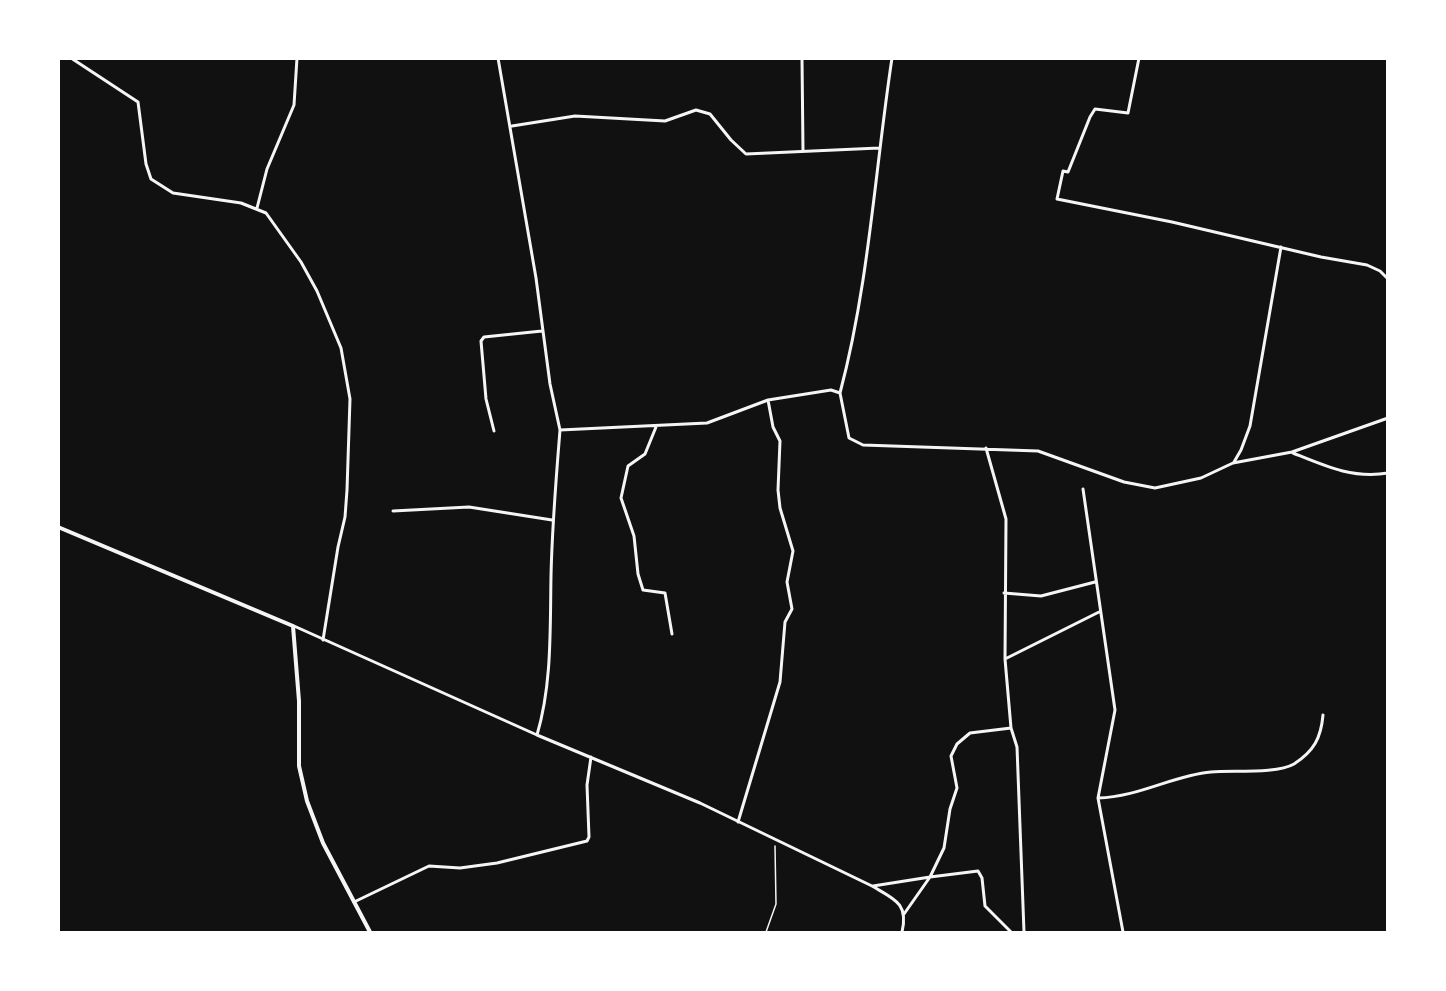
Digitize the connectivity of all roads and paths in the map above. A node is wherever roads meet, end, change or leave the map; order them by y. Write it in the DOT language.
graph roads {
  1 [pos="71,58"];
  2 [pos="297,58"];
  3 [pos="498,58"];
  4 [pos="802,58"];
  5 [pos="892,58"];
  6 [pos="1139,58"];
  7 [pos="512,126"];
  8 [pos="879,148"];
  9 [pos="803,151"];
  10 [pos="257,208"];
  11 [pos="1281,246"];
  12 [pos="1388,279"];
  13 [pos="542,331"];
  14 [pos="840,393"];
  15 [pos="768,400"];
  16 [pos="1388,418"];
  17 [pos="656,427"];
  18 [pos="560,430"];
  19 [pos="495,431"];
  20 [pos="986,448"];
  21 [pos="1292,452"];
  22 [pos="1233,463"];
  23 [pos="1388,473"];
  24 [pos="1083,489"];
  25 [pos="393,512"];
  26 [pos="552,520"];
  27 [pos="58,527"];
  28 [pos="1095,582"];
  29 [pos="1004,593"];
  30 [pos="1099,612"];
  31 [pos="293,626"];
  32 [pos="672,634"];
  33 [pos="323,640"];
  34 [pos="1005,659"];
  35 [pos="1323,715"];
  36 [pos="1011,728"];
  37 [pos="537,735"];
  38 [pos="591,757"];
  39 [pos="1098,798"];
  40 [pos="738,822"];
  41 [pos="775,840"];
  42 [pos="930,877"];
  43 [pos="872,886"];
  44 [pos="354,902"];
  45 [pos="904,914"];
  46 [pos="370,933"];
  47 [pos="766,933"];
  48 [pos="902,933"];
  49 [pos="1011,933"];
  50 [pos="1024,933"];
  51 [pos="1123,933"];
  1 -- 10 [label="street"];
  2 -- 10 [label="street"];
  3 -- 7 [label="street"];
  4 -- 9 [label="street"];
  5 -- 8 [label="street"];
  6 -- 11 [label="street"];
  7 -- 9 [label="street"];
  7 -- 13 [label="street"];
  8 -- 9 [label="street"];
  8 -- 14 [label="street"];
  10 -- 33 [label="street"];
  11 -- 12 [label="street"];
  11 -- 22 [label="street"];
  13 -- 18 [label="street"];
  13 -- 19 [label="street"];
  14 -- 15 [label="street"];
  14 -- 20 [label="street"];
  15 -- 17 [label="street"];
  15 -- 40 [label="street"];
  16 -- 21 [label="street"];
  17 -- 18 [label="street"];
  17 -- 32 [label="street"];
  18 -- 26 [label="street"];
  20 -- 22 [label="street"];
  20 -- 29 [label="street"];
  21 -- 22 [label="street"];
  21 -- 23 [label="street"];
  24 -- 28 [label="street"];
  25 -- 26 [label="street"];
  26 -- 37 [label="street"];
  27 -- 31 [label="street"];
  28 -- 29 [label="street"];
  28 -- 30 [label="street"];
  29 -- 34 [label="street"];
  30 -- 34 [label="street"];
  30 -- 39 [label="street"];
  31 -- 33 [label="street"];
  31 -- 44 [label="street"];
  33 -- 37 [label="street"];
  34 -- 36 [label="street"];
  35 -- 39 [label="street"];
  36 -- 42 [label="street"];
  36 -- 50 [label="street"];
  37 -- 38 [label="street"];
  38 -- 40 [label="street"];
  38 -- 44 [label="street"];
  39 -- 51 [label="street"];
  40 -- 41 [label="street"];
  41 -- 43 [label="street"];
  41 -- 47 [label="path"];
  42 -- 43 [label="street"];
  42 -- 45 [label="street"];
  42 -- 49 [label="street"];
  43 -- 45 [label="street"];
  44 -- 46 [label="street"];
  45 -- 48 [label="street"];
}
